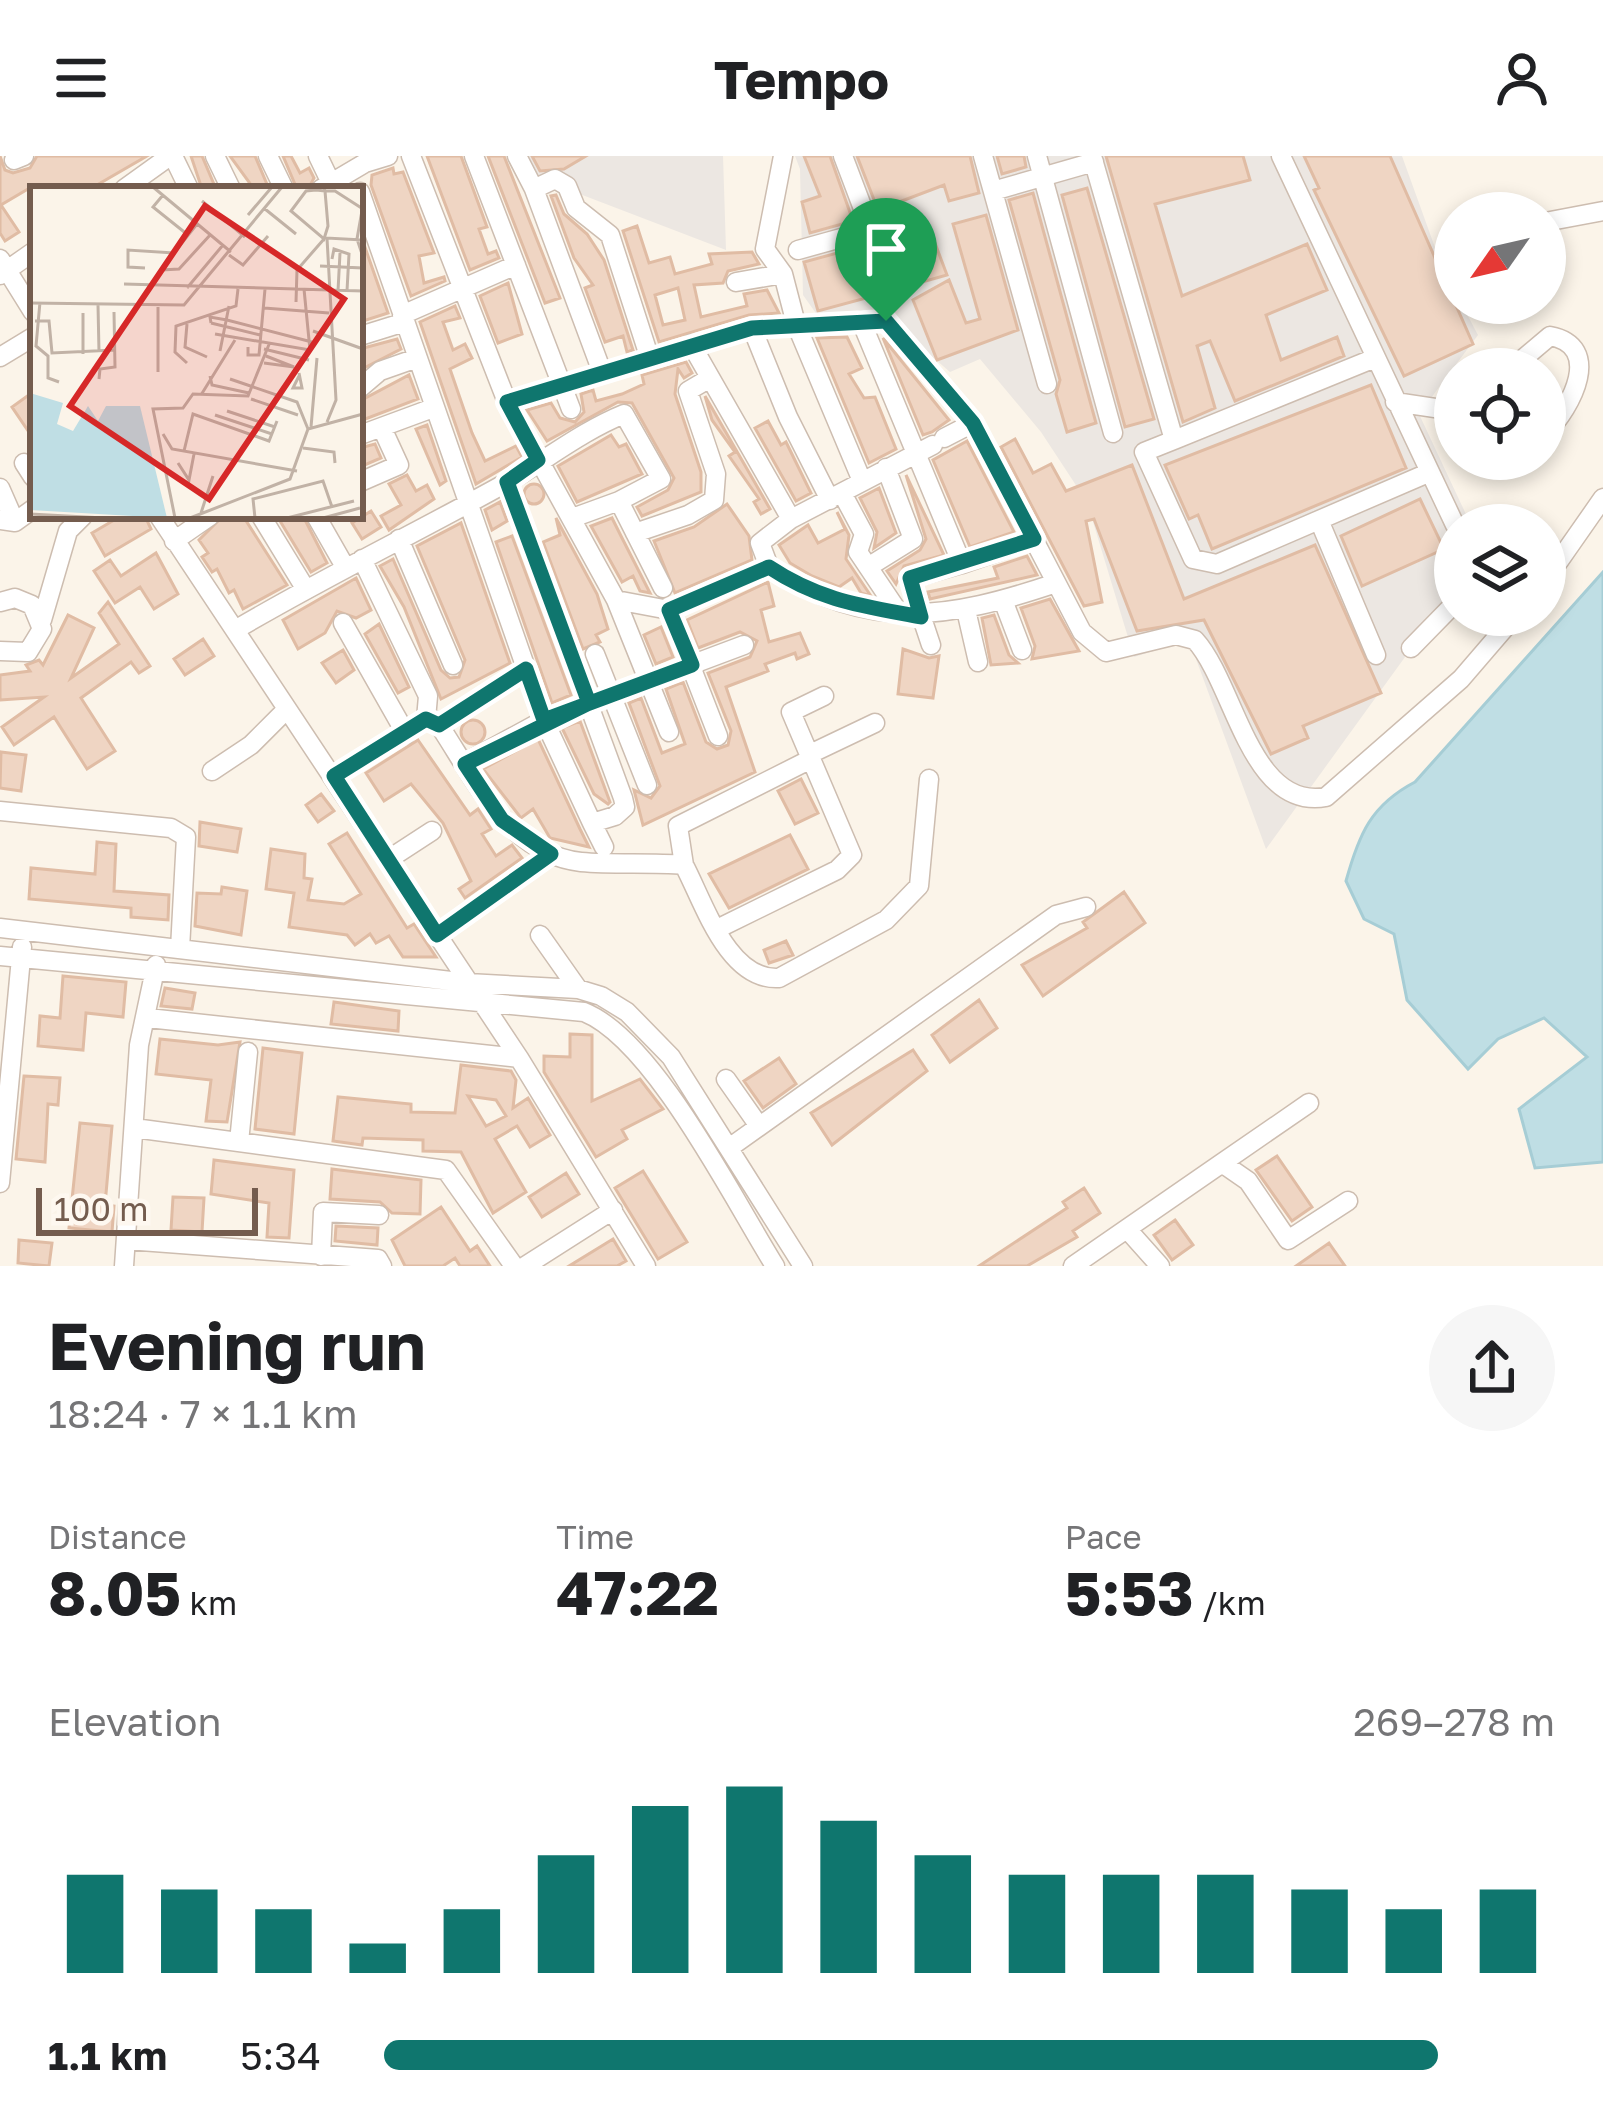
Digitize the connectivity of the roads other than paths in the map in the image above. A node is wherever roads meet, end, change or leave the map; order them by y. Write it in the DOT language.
graph roads {
  1 [pos="215,156"];
  2 [pos="268,156"];
  3 [pos="318,156"];
  4 [pos="388,156"];
  5 [pos="411,156"];
  6 [pos="474,156"];
  7 [pos="517,156"];
  8 [pos="783,156"];
  9 [pos="843,156"];
  10 [pos="983,156"];
  11 [pos="1036,156"];
  12 [pos="1281,156"];
  13 [pos="165,158"];
  14 [pos="1093,159"];
  15 [pos="1043,178"];
  16 [pos="358,184"];
  17 [pos="130,186"];
  18 [pos="187,186"];
  19 [pos="230,186"];
  20 [pos="283,186"];
  21 [pos="326,186"];
  22 [pos="534,190"];
  23 [pos="993,191"];
  24 [pos="363,199"];
  25 [pos="1603,211"];
  26 [pos="1566,218"];
  27 [pos="870,230"];
  28 [pos="798,250"];
  29 [pos="30,254"];
  30 [pos="515,265"];
  31 [pos="2,268"];
  32 [pos="783,274"];
  33 [pos="736,282"];
  34 [pos="460,290"];
  35 [pos="895,293"];
  36 [pos="30,308"];
  37 [pos="404,318"];
  38 [pos="861,321"];
  39 [pos="796,324"];
  40 [pos="752,328"];
  41 [pos="363,335"];
  42 [pos="30,339"];
  43 [pos="691,344"];
  44 [pos="1536,348"];
  45 [pos="649,356"];
  46 [pos="0,357"];
  47 [pos="417,358"];
  48 [pos="1375,358"];
  49 [pos="602,372"];
  50 [pos="710,378"];
  51 [pos="1047,384"];
  52 [pos="363,385"];
  53 [pos="559,386"];
  54 [pos="1395,401"];
  55 [pos="507,402"];
  56 [pos="433,408"];
  57 [pos="1434,408"];
  58 [pos="571,409"];
  59 [pos="1566,411"];
  60 [pos="973,423"];
  61 [pos="382,428"];
  62 [pos="1113,433"];
  63 [pos="363,434"];
  64 [pos="1174,440"];
  65 [pos="931,446"];
  66 [pos="538,460"];
  67 [pos="886,469"];
  68 [pos="1428,472"];
  69 [pos="363,481"];
  70 [pos="507,482"];
  71 [pos="862,482"];
  72 [pos="0,488"];
  73 [pos="836,496"];
  74 [pos="1603,498"];
  75 [pos="619,501"];
  76 [pos="468,502"];
  77 [pos="1444,504"];
  78 [pos="575,518"];
  79 [pos="80,519"];
  80 [pos="161,519"];
  81 [pos="206,519"];
  82 [pos="263,519"];
  83 [pos="318,519"];
  84 [pos="8,520"];
  85 [pos="791,520"];
  86 [pos="1319,520"];
  87 [pos="635,532"];
  88 [pos="399,539"];
  89 [pos="1034,539"];
  90 [pos="174,541"];
  91 [pos="1566,551"];
  92 [pos="353,562"];
  93 [pos="962,564"];
  94 [pos="769,567"];
  95 [pos="868,567"];
  96 [pos="1057,583"];
  97 [pos="663,588"];
  98 [pos="305,589"];
  99 [pos="616,600"];
  100 [pos="1003,600"];
  101 [pos="0,602"];
  102 [pos="669,610"];
  103 [pos="966,610"];
  104 [pos="898,613"];
  105 [pos="921,617"];
  106 [pos="42,620"];
  107 [pos="343,623"];
  108 [pos="1434,624"];
  109 [pos="235,630"];
  110 [pos="1498,636"];
  111 [pos="744,645"];
  112 [pos="931,645"];
  113 [pos="1411,648"];
  114 [pos="1022,650"];
  115 [pos="0,652"];
  116 [pos="596,654"];
  117 [pos="1376,655"];
  118 [pos="978,662"];
  119 [pos="453,665"];
  120 [pos="692,665"];
  121 [pos="526,669"];
  122 [pos="649,681"];
  123 [pos="610,694"];
  124 [pos="824,696"];
  125 [pos="589,703"];
  126 [pos="287,709"];
  127 [pos="544,720"];
  128 [pos="432,722"];
  129 [pos="875,723"];
  130 [pos="669,732"];
  131 [pos="406,734"];
  132 [pos="718,736"];
  133 [pos="811,756"];
  134 [pos="465,764"];
  135 [pos="212,771"];
  136 [pos="334,776"];
  137 [pos="929,779"];
  138 [pos="647,785"];
  139 [pos="0,811"];
  140 [pos="592,823"];
  141 [pos="432,831"];
  142 [pos="607,853"];
  143 [pos="551,854"];
  144 [pos="389,859"];
  145 [pos="684,865"];
  146 [pos="1086,907"];
  147 [pos="0,928"];
  148 [pos="718,929"];
  149 [pos="24,931"];
  150 [pos="437,935"];
  151 [pos="540,935"];
  152 [pos="158,948"];
  153 [pos="180,949"];
  154 [pos="10,957"];
  155 [pos="574,971"];
  156 [pos="155,975"];
  157 [pos="468,983"];
  158 [pos="483,1006"];
  159 [pos="148,1018"];
  160 [pos="248,1052"];
  161 [pos="519,1058"];
  162 [pos="727,1079"];
  163 [pos="1309,1103"];
  164 [pos="759,1126"];
  165 [pos="134,1128"];
  166 [pos="239,1142"];
  167 [pos="729,1148"];
  168 [pos="1222,1163"];
  169 [pos="0,1183"];
  170 [pos="1348,1201"];
  171 [pos="613,1210"];
  172 [pos="379,1215"];
  173 [pos="1127,1229"];
  174 [pos="128,1240"];
  175 [pos="344,1251"];
  176 [pos="321,1253"];
  177 [pos="226,1258"];
  178 [pos="372,1258"];
  179 [pos="124,1266"];
  180 [pos="514,1266"];
  181 [pos="525,1266"];
  182 [pos="646,1266"];
  183 [pos="775,1266"];
  184 [pos="803,1266"];
  185 [pos="1073,1266"];
  186 [pos="1160,1266"];
  1 -- 19 [label="street"];
  2 -- 20 [label="street"];
  3 -- 21 [label="street"];
  4 -- 16 [label="street"];
  5 -- 34 [label="street"];
  6 -- 30 [label="street"];
  7 -- 22 [label="street"];
  8 -- 32 [label="street"];
  9 -- 27 [label="street"];
  10 -- 23 [label="street"];
  11 -- 15 [label="street"];
  12 -- 48 [label="street"];
  13 -- 17 [label="street"];
  13 -- 18 [label="street"];
  14 -- 15 [label="street"];
  14 -- 64 [label="street"];
  15 -- 23 [label="street"];
  15 -- 62 [label="street"];
  16 -- 21 [label="street"];
  22 -- 45 [label="street"];
  22 -- 49 [label="street"];
  23 -- 51 [label="street"];
  24 -- 37 [label="street"];
  25 -- 26 [label="street"];
  27 -- 28 [label="street"];
  27 -- 35 [label="street"];
  29 -- 31 [label="street"];
  30 -- 34 [label="street"];
  30 -- 53 [label="street"];
  31 -- 36 [label="street"];
  32 -- 33 [label="street"];
  32 -- 39 [label="street"];
  34 -- 37 [label="street"];
  34 -- 55 [label="street"];
  37 -- 41 [label="street"];
  37 -- 47 [label="street"];
  38 -- 39 [label="street"];
  38 -- 60 [label="street"];
  38 -- 65 [label="street"];
  39 -- 40 [label="street"];
  39 -- 71 [label="street"];
  40 -- 43 [label="street"];
  40 -- 73 [label="street"];
  42 -- 46 [label="street"];
  43 -- 45 [label="street"];
  43 -- 50 [label="street"];
  44 -- 59 [label="street"];
  45 -- 49 [label="street"];
  47 -- 52 [label="street"];
  47 -- 56 [label="street"];
  48 -- 54 [label="street"];
  48 -- 64 [label="street"];
  49 -- 53 [label="street"];
  50 -- 85 [label="street"];
  50 -- 87 [label="street"];
  53 -- 55 [label="street"];
  53 -- 58 [label="street"];
  54 -- 57 [label="street"];
  54 -- 68 [label="street"];
  55 -- 66 [label="street"];
  56 -- 61 [label="street"];
  56 -- 76 [label="street"];
  60 -- 65 [label="street"];
  60 -- 89 [label="street"];
  61 -- 63 [label="street"];
  61 -- 69 [label="street"];
  64 -- 86 [label="street"];
  65 -- 67 [label="street"];
  65 -- 93 [label="street"];
  66 -- 70 [label="street"];
  66 -- 75 [label="street"];
  66 -- 78 [label="street"];
  67 -- 71 [label="street"];
  67 -- 95 [label="street"];
  68 -- 77 [label="street"];
  68 -- 86 [label="street"];
  70 -- 76 [label="street"];
  70 -- 125 [label="street"];
  71 -- 73 [label="street"];
  72 -- 84 [label="street"];
  73 -- 85 [label="street"];
  73 -- 95 [label="street"];
  74 -- 91 [label="street"];
  75 -- 78 [label="street"];
  75 -- 87 [label="street"];
  76 -- 88 [label="street"];
  76 -- 121 [label="street"];
  78 -- 99 [label="street"];
  79 -- 106 [label="street"];
  80 -- 90 [label="street"];
  81 -- 90 [label="street"];
  82 -- 98 [label="street"];
  83 -- 92 [label="street"];
  85 -- 94 [label="street"];
  86 -- 117 [label="street"];
  87 -- 97 [label="street"];
  88 -- 92 [label="street"];
  88 -- 119 [label="street"];
  89 -- 93 [label="street"];
  89 -- 96 [label="street"];
  90 -- 109 [label="street"];
  92 -- 98 [label="street"];
  92 -- 128 [label="street"];
  93 -- 105 [label="street"];
  94 -- 102 [label="street"];
  94 -- 104 [label="street"];
  95 -- 104 [label="street"];
  96 -- 100 [label="street"];
  96 -- 110 [label="street"];
  98 -- 109 [label="street"];
  99 -- 102 [label="street"];
  99 -- 122 [label="street"];
  100 -- 103 [label="street"];
  100 -- 114 [label="street"];
  101 -- 106 [label="street"];
  102 -- 120 [label="street"];
  103 -- 105 [label="street"];
  103 -- 118 [label="street"];
  104 -- 105 [label="street"];
  105 -- 112 [label="street"];
  106 -- 115 [label="street"];
  107 -- 131 [label="street"];
  108 -- 113 [label="street"];
  109 -- 126 [label="street"];
  111 -- 120 [label="street"];
  116 -- 123 [label="street"];
  120 -- 122 [label="street"];
  120 -- 132 [label="street"];
  121 -- 127 [label="street"];
  121 -- 128 [label="street"];
  122 -- 123 [label="street"];
  122 -- 130 [label="street"];
  123 -- 125 [label="street"];
  123 -- 138 [label="street"];
  124 -- 133 [label="street"];
  125 -- 127 [label="street"];
  125 -- 140 [label="street"];
  126 -- 135 [label="street"];
  126 -- 136 [label="street"];
  127 -- 134 [label="street"];
  127 -- 140 [label="street"];
  128 -- 131 [label="street"];
  128 -- 134 [label="street"];
  129 -- 133 [label="street"];
  131 -- 136 [label="street"];
  133 -- 145 [label="street"];
  133 -- 148 [label="street"];
  134 -- 143 [label="street"];
  136 -- 144 [label="street"];
  137 -- 148 [label="street"];
  139 -- 153 [label="street"];
  140 -- 142 [label="street"];
  141 -- 144 [label="street"];
  142 -- 143 [label="street"];
  142 -- 145 [label="street"];
  143 -- 150 [label="street"];
  144 -- 150 [label="street"];
  145 -- 148 [label="street"];
  146 -- 164 [label="street"];
  147 -- 149 [label="street"];
  149 -- 152 [label="street"];
  149 -- 154 [label="street"];
  150 -- 157 [label="street"];
  151 -- 155 [label="street"];
  152 -- 153 [label="street"];
  152 -- 156 [label="street"];
  153 -- 157 [label="street"];
  154 -- 156 [label="street"];
  154 -- 169 [label="street"];
  155 -- 157 [label="street"];
  155 -- 167 [label="street"];
  156 -- 158 [label="street"];
  156 -- 159 [label="street"];
  157 -- 158 [label="street"];
  158 -- 161 [label="street"];
  158 -- 183 [label="street"];
  159 -- 161 [label="street"];
  159 -- 165 [label="street"];
  160 -- 166 [label="street"];
  161 -- 171 [label="street"];
  162 -- 164 [label="street"];
  163 -- 168 [label="street"];
  164 -- 167 [label="street"];
  165 -- 166 [label="street"];
  165 -- 174 [label="street"];
  166 -- 180 [label="street"];
  167 -- 184 [label="street"];
  168 -- 170 [label="street"];
  168 -- 173 [label="street"];
  171 -- 181 [label="street"];
  171 -- 182 [label="street"];
  172 -- 176 [label="street"];
  173 -- 185 [label="street"];
  173 -- 186 [label="street"];
  174 -- 177 [label="street"];
  174 -- 179 [label="street"];
  175 -- 176 [label="street"];
  176 -- 177 [label="street"];
  176 -- 178 [label="street"];
}
